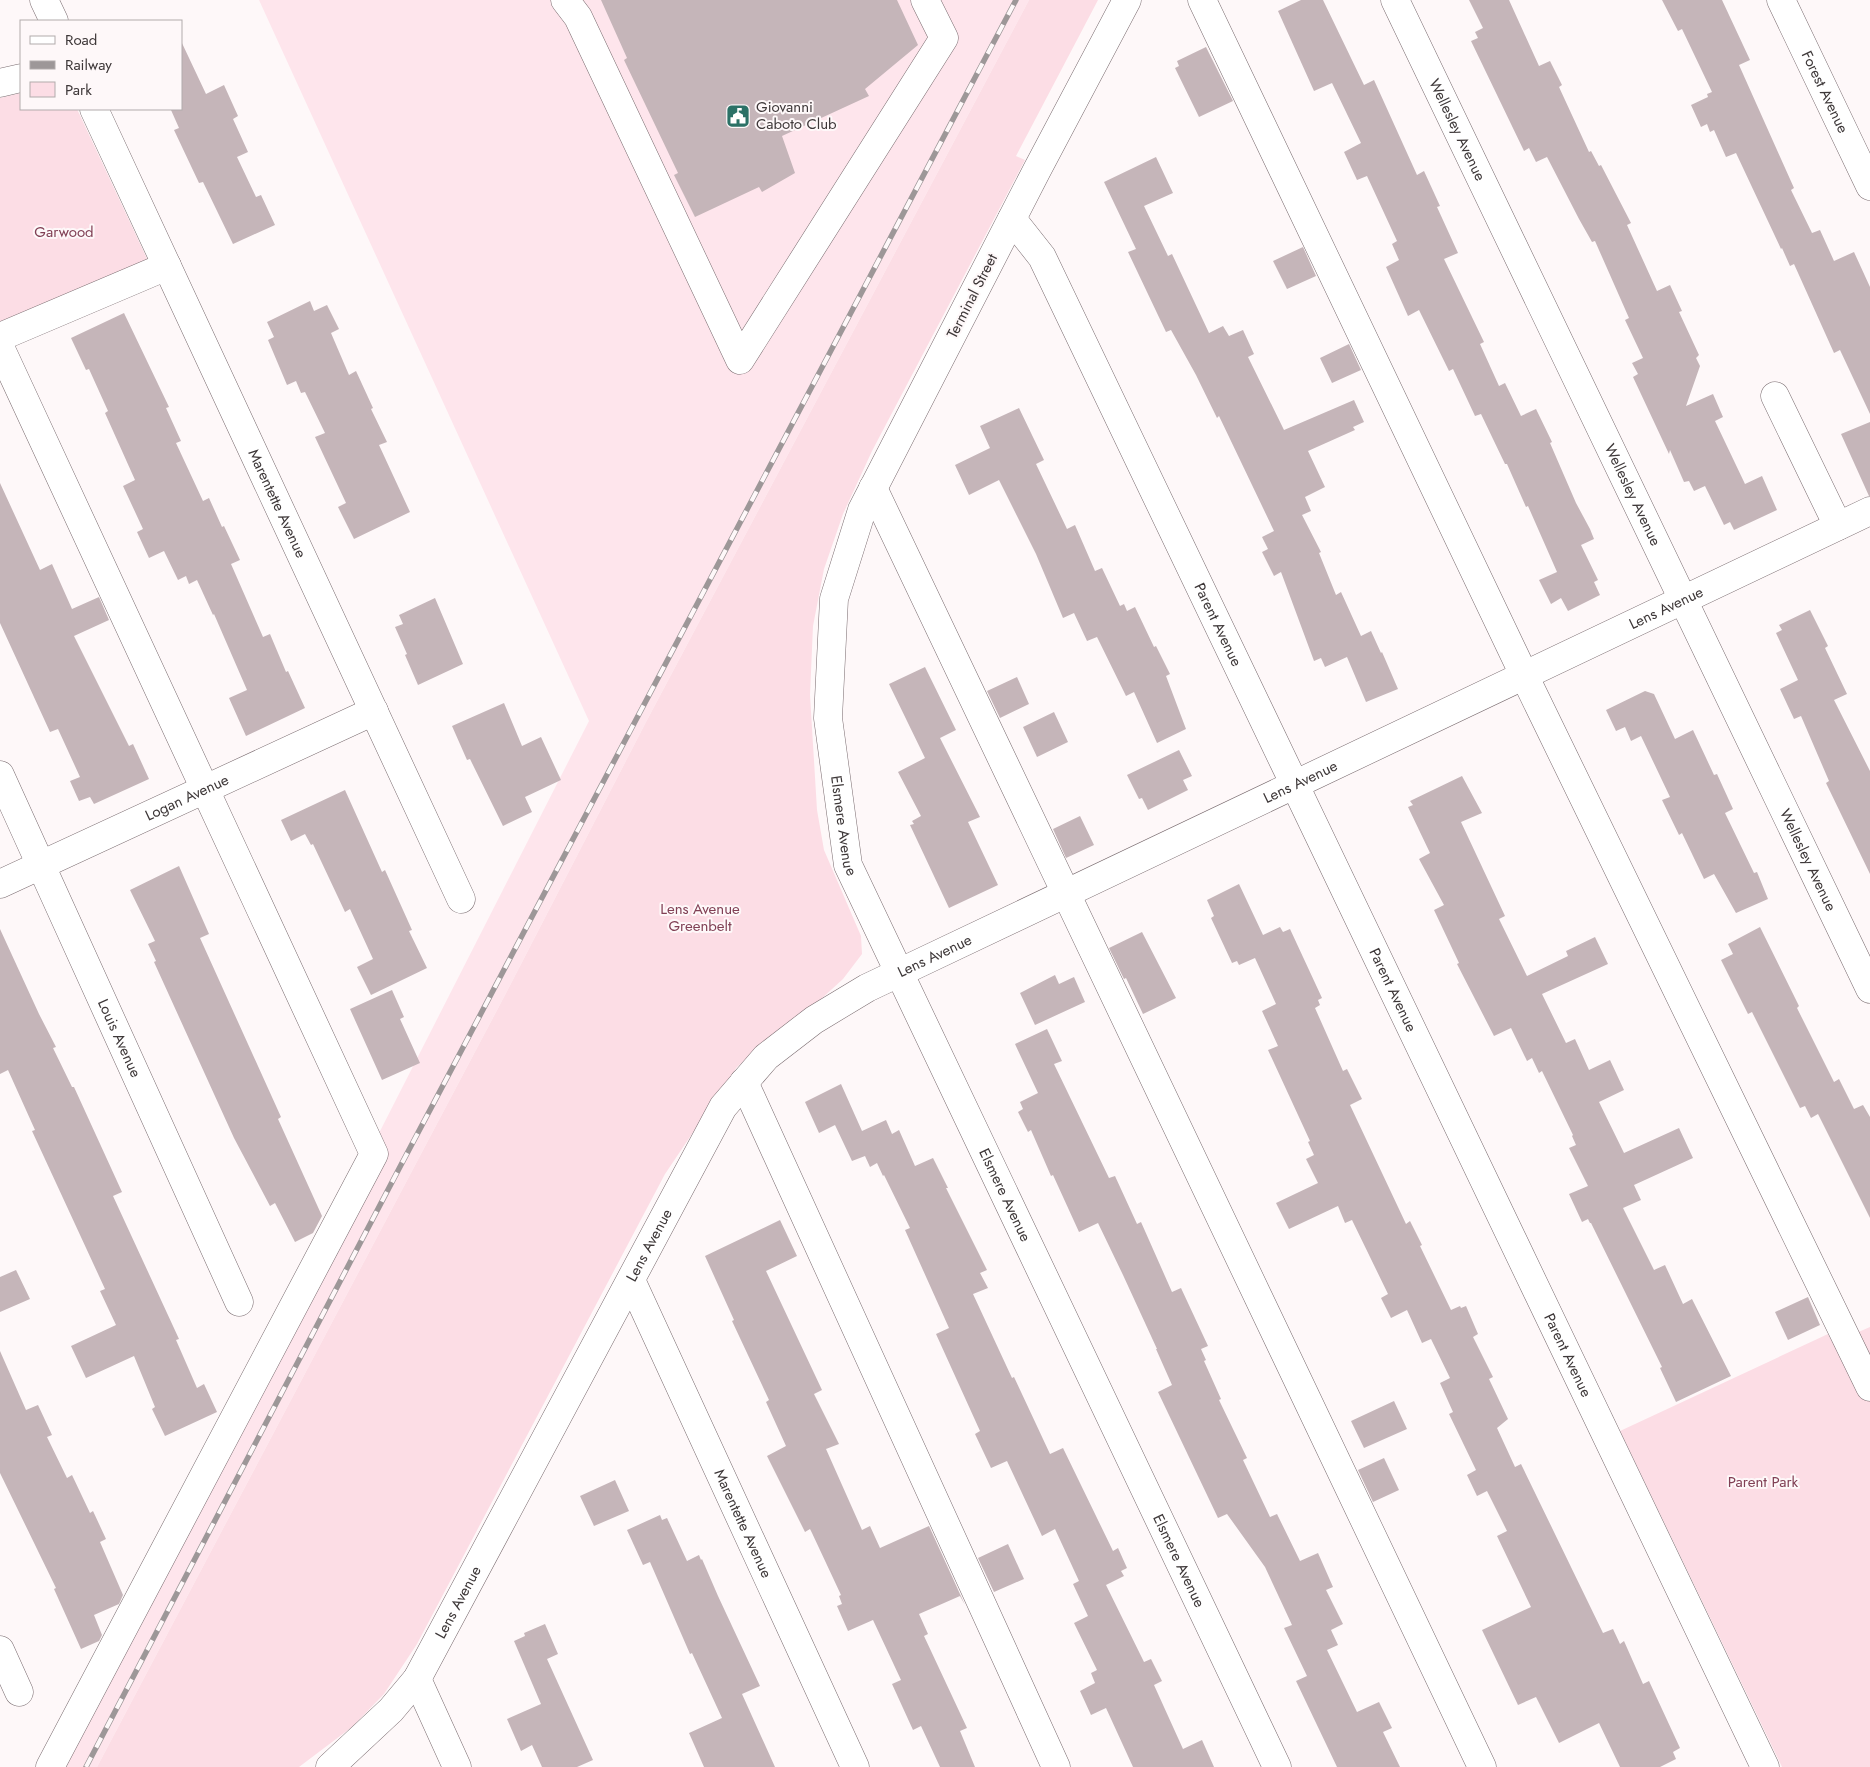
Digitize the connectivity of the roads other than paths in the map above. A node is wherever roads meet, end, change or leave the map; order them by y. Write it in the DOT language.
graph roads {
  1 [pos="44,0"];
  2 [pos="565,0"];
  3 [pos="926,0"];
  4 [pos="1127,0"];
  5 [pos="1202,0"];
  6 [pos="1395,0"];
  7 [pos="1781,0"];
  8 [pos="54,20"];
  9 [pos="20,78"];
  10 [pos="0,83"];
  11 [pos="94,110"];
  12 [pos="1870,186"];
  13 [pos="1012,219"];
  14 [pos="168,266"];
  15 [pos="0,337"];
  16 [pos="0,347"];
  17 [pos="1775,396"];
  18 [pos="873,488"];
  19 [pos="1870,511"];
  20 [pos="1838,526"];
  21 [pos="834,599"];
  22 [pos="1683,600"];
  23 [pos="1524,675"];
  24 [pos="374,711"];
  25 [pos="0,776"];
  26 [pos="1295,785"];
  27 [pos="205,790"];
  28 [pos="41,865"];
  29 [pos="0,884"];
  30 [pos="1066,894"];
  31 [pos="461,899"];
  32 [pos="899,974"];
  33 [pos="1870,989"];
  34 [pos="744,1082"];
  35 [pos="631,1280"];
  36 [pos="239,1302"];
  37 [pos="1870,1387"];
  38 [pos="0,1650"];
  39 [pos="417,1679"];
  40 [pos="19,1692"];
  41 [pos="50,1767"];
  42 [pos="330,1767"];
  43 [pos="457,1767"];
  44 [pos="855,1767"];
  45 [pos="1056,1767"];
  46 [pos="1277,1767"];
  47 [pos="1482,1767"];
  48 [pos="1765,1767"];
  1 -- 8 [label="street"];
  2 -- 3 [label="street"];
  4 -- 13 [label="street, Terminal Street"];
  5 -- 23 [label="street"];
  6 -- 22 [label="street, Wellesley Avenue"];
  7 -- 12 [label="street, Forest Avenue"];
  9 -- 10 [label="street"];
  11 -- 14 [label="street, Marentette Avenue"];
  13 -- 18 [label="street, Terminal Street"];
  13 -- 26 [label="street, Parent Avenue"];
  14 -- 15 [label="street"];
  14 -- 24 [label="street, Marentette Avenue"];
  16 -- 27 [label="street"];
  17 -- 20 [label="street"];
  18 -- 21 [label="street, Terminal Street"];
  18 -- 30 [label="street"];
  19 -- 20 [label="street, Lens Avenue"];
  20 -- 22 [label="street, Lens Avenue"];
  21 -- 32 [label="street, Elsmere Avenue"];
  22 -- 23 [label="street, Lens Avenue"];
  22 -- 33 [label="street, Wellesley Avenue"];
  23 -- 26 [label="street, Lens Avenue"];
  23 -- 37 [label="street"];
  24 -- 27 [label="street, Logan Avenue"];
  24 -- 31 [label="street, Marentette Avenue"];
  25 -- 28 [label="street, Louis Avenue"];
  26 -- 30 [label="street, Lens Avenue"];
  26 -- 48 [label="street, Parent Avenue"];
  27 -- 28 [label="street, Logan Avenue"];
  27 -- 41 [label="street"];
  28 -- 29 [label="street, Logan Avenue"];
  28 -- 36 [label="street, Louis Avenue"];
  30 -- 32 [label="street, Lens Avenue"];
  30 -- 47 [label="street"];
  32 -- 34 [label="street, Lens Avenue"];
  32 -- 46 [label="street, Elsmere Avenue"];
  34 -- 35 [label="street, Lens Avenue"];
  34 -- 45 [label="street"];
  35 -- 39 [label="street, Lens Avenue"];
  35 -- 44 [label="street, Marentette Avenue"];
  38 -- 40 [label="street"];
  39 -- 42 [label="street, Lens Avenue"];
  39 -- 43 [label="street"];
}
